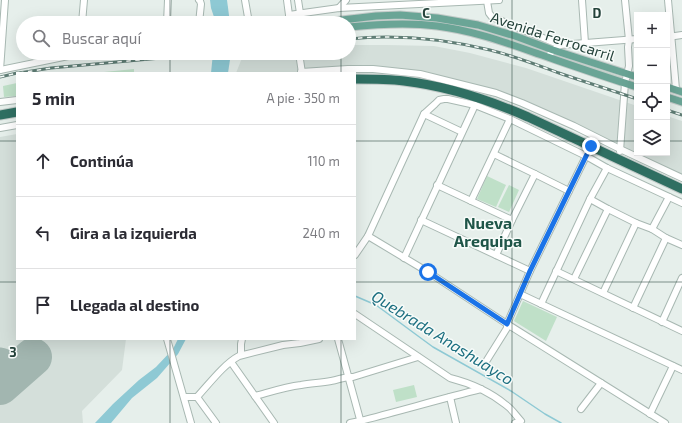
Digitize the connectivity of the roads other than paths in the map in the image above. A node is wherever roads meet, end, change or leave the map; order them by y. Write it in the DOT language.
graph roads {
  1 [pos="5,0"];
  2 [pos="84,0"];
  3 [pos="168,0"];
  4 [pos="199,0"];
  5 [pos="246,0"];
  6 [pos="288,0"];
  7 [pos="298,0"];
  8 [pos="346,0"];
  9 [pos="499,0"];
  10 [pos="582,0"];
  11 [pos="625,0"];
  12 [pos="668,0"];
  13 [pos="487,1"];
  14 [pos="338,8"];
  15 [pos="668,12"];
  16 [pos="300,13"];
  17 [pos="289,14"];
  18 [pos="83,16"];
  19 [pos="167,16"];
  20 [pos="200,16"];
  21 [pos="248,16"];
  22 [pos="298,16"];
  23 [pos="356,18"];
  24 [pos="356,26"];
  25 [pos="682,35"];
  26 [pos="670,36"];
  27 [pos="629,40"];
  28 [pos="634,40"];
  29 [pos="670,41"];
  30 [pos="585,44"];
  31 [pos="560,45"];
  32 [pos="553,50"];
  33 [pos="548,57"];
  34 [pos="48,60"];
  35 [pos="300,60"];
  36 [pos="0,70"];
  37 [pos="302,72"];
  38 [pos="628,74"];
  39 [pos="634,76"];
  40 [pos="356,78"];
  41 [pos="625,83"];
  42 [pos="634,86"];
  43 [pos="679,90"];
  44 [pos="670,98"];
  45 [pos="16,100"];
  46 [pos="0,102"];
  47 [pos="682,102"];
  48 [pos="475,105"];
  49 [pos="0,110"];
  50 [pos="16,112"];
  51 [pos="424,114"];
  52 [pos="0,115"];
  53 [pos="510,119"];
  54 [pos="16,125"];
  55 [pos="0,128"];
  56 [pos="462,132"];
  57 [pos="591,146"];
  58 [pos="620,149"];
  59 [pos="494,154"];
  60 [pos="586,156"];
  61 [pos="619,159"];
  62 [pos="607,168"];
  63 [pos="535,174"];
  64 [pos="682,178"];
  65 [pos="437,185"];
  66 [pos="682,189"];
  67 [pos="569,191"];
  68 [pos="669,197"];
  69 [pos="590,199"];
  70 [pos="472,201"];
  71 [pos="682,203"];
  72 [pos="608,209"];
  73 [pos="421,220"];
  74 [pos="512,220"];
  75 [pos="636,223"];
  76 [pos="652,229"];
  77 [pos="368,236"];
  78 [pos="666,238"];
  79 [pos="682,245"];
  80 [pos="356,254"];
  81 [pos="496,255"];
  82 [pos="404,258"];
  83 [pos="530,271"];
  84 [pos="556,271"];
  85 [pos="682,278"];
  86 [pos="574,280"];
  87 [pos="520,294"];
  88 [pos="603,294"];
  89 [pos="541,304"];
  90 [pos="633,308"];
  91 [pos="356,315"];
  92 [pos="662,322"];
  93 [pos="507,324"];
  94 [pos="682,331"];
  95 [pos="167,340"];
  96 [pos="242,340"];
  97 [pos="314,340"];
  98 [pos="338,340"];
  99 [pos="242,355"];
  100 [pos="418,357"];
  101 [pos="488,360"];
  102 [pos="231,362"];
  103 [pos="673,366"];
  104 [pos="682,370"];
  105 [pos="349,376"];
  106 [pos="601,383"];
  107 [pos="481,389"];
  108 [pos="197,396"];
  109 [pos="255,396"];
  110 [pos="450,396"];
  111 [pos="184,398"];
  112 [pos="581,409"];
  113 [pos="650,414"];
  114 [pos="360,422"];
  115 [pos="191,423"];
  116 [pos="216,423"];
  117 [pos="274,423"];
  118 [pos="350,423"];
  119 [pos="456,423"];
  120 [pos="515,423"];
  121 [pos="665,423"];
  1 -- 36 [label="street"];
  2 -- 18 [label="street"];
  3 -- 19 [label="street"];
  4 -- 20 [label="street"];
  5 -- 21 [label="street"];
  6 -- 17 [label="street"];
  7 -- 16 [label="street"];
  8 -- 14 [label="street"];
  9 -- 13 [label="street"];
  10 -- 30 [label="street"];
  11 -- 27 [label="street"];
  12 -- 15 [label="street"];
  13 -- 14 [label="street"];
  13 -- 31 [label="street"];
  14 -- 16 [label="street"];
  16 -- 17 [label="street"];
  16 -- 22 [label="street"];
  23 -- 32 [label="main road, Avenida Ferrocarril"];
  24 -- 33 [label="main road, Avenida Ferrocarril"];
  25 -- 26 [label="street"];
  27 -- 28 [label="street"];
  27 -- 30 [label="street"];
  27 -- 38 [label="street"];
  29 -- 43 [label="street"];
  30 -- 31 [label="street"];
  31 -- 32 [label="street"];
  32 -- 33 [label="street"];
  32 -- 38 [label="main road, Avenida Ferrocarril"];
  33 -- 41 [label="main road, Avenida Ferrocarril"];
  34 -- 36 [label="street"];
  35 -- 37 [label="street"];
  37 -- 58 [label="street"];
  38 -- 39 [label="main road, Avenida Ferrocarril"];
  38 -- 41 [label="street"];
  40 -- 57 [label="highway"];
  41 -- 42 [label="main road, Avenida Ferrocarril"];
  41 -- 58 [label="street"];
  44 -- 47 [label="main road"];
  45 -- 46 [label="street"];
  48 -- 51 [label="street"];
  48 -- 53 [label="street"];
  48 -- 56 [label="street"];
  49 -- 52 [label="street"];
  50 -- 52 [label="highway"];
  51 -- 56 [label="street"];
  51 -- 77 [label="street"];
  53 -- 59 [label="street"];
  53 -- 60 [label="street"];
  54 -- 55 [label="street"];
  56 -- 65 [label="street"];
  57 -- 60 [label="street"];
  57 -- 61 [label="highway"];
  58 -- 61 [label="street"];
  58 -- 64 [label="street"];
  59 -- 63 [label="street"];
  59 -- 70 [label="street"];
  60 -- 62 [label="street"];
  60 -- 67 [label="street"];
  61 -- 66 [label="highway"];
  62 -- 68 [label="street"];
  62 -- 69 [label="street"];
  63 -- 67 [label="street"];
  63 -- 74 [label="street"];
  65 -- 70 [label="street"];
  65 -- 73 [label="street"];
  67 -- 83 [label="street"];
  68 -- 71 [label="street"];
  68 -- 76 [label="street"];
  69 -- 72 [label="street"];
  69 -- 84 [label="street"];
  70 -- 74 [label="street"];
  72 -- 75 [label="street"];
  72 -- 86 [label="street"];
  73 -- 81 [label="street"];
  73 -- 82 [label="street"];
  74 -- 81 [label="street"];
  75 -- 76 [label="street"];
  75 -- 88 [label="street"];
  76 -- 78 [label="street"];
  77 -- 80 [label="street"];
  77 -- 82 [label="street"];
  78 -- 79 [label="street"];
  78 -- 90 [label="street"];
  81 -- 83 [label="street"];
  82 -- 93 [label="street"];
  83 -- 87 [label="street"];
  84 -- 86 [label="street"];
  84 -- 89 [label="street"];
  85 -- 92 [label="street"];
  86 -- 88 [label="street"];
  87 -- 89 [label="street"];
  87 -- 93 [label="street"];
  88 -- 90 [label="street"];
  89 -- 103 [label="street"];
  90 -- 92 [label="street"];
  91 -- 100 [label="street"];
  92 -- 94 [label="street"];
  93 -- 101 [label="street"];
  93 -- 106 [label="street"];
  95 -- 111 [label="street"];
  96 -- 99 [label="street"];
  97 -- 99 [label="street"];
  98 -- 105 [label="street"];
  99 -- 102 [label="street"];
  100 -- 105 [label="street"];
  100 -- 107 [label="street"];
  102 -- 108 [label="street"];
  102 -- 109 [label="street"];
  103 -- 104 [label="street"];
  103 -- 113 [label="street"];
  105 -- 109 [label="street"];
  105 -- 114 [label="street"];
  106 -- 112 [label="street"];
  106 -- 113 [label="street"];
  107 -- 110 [label="street"];
  107 -- 120 [label="street"];
  108 -- 111 [label="street"];
  108 -- 116 [label="street"];
  109 -- 117 [label="street"];
  110 -- 114 [label="street"];
  110 -- 119 [label="street"];
  111 -- 115 [label="street"];
  113 -- 121 [label="street"];
  114 -- 118 [label="street"];
}
